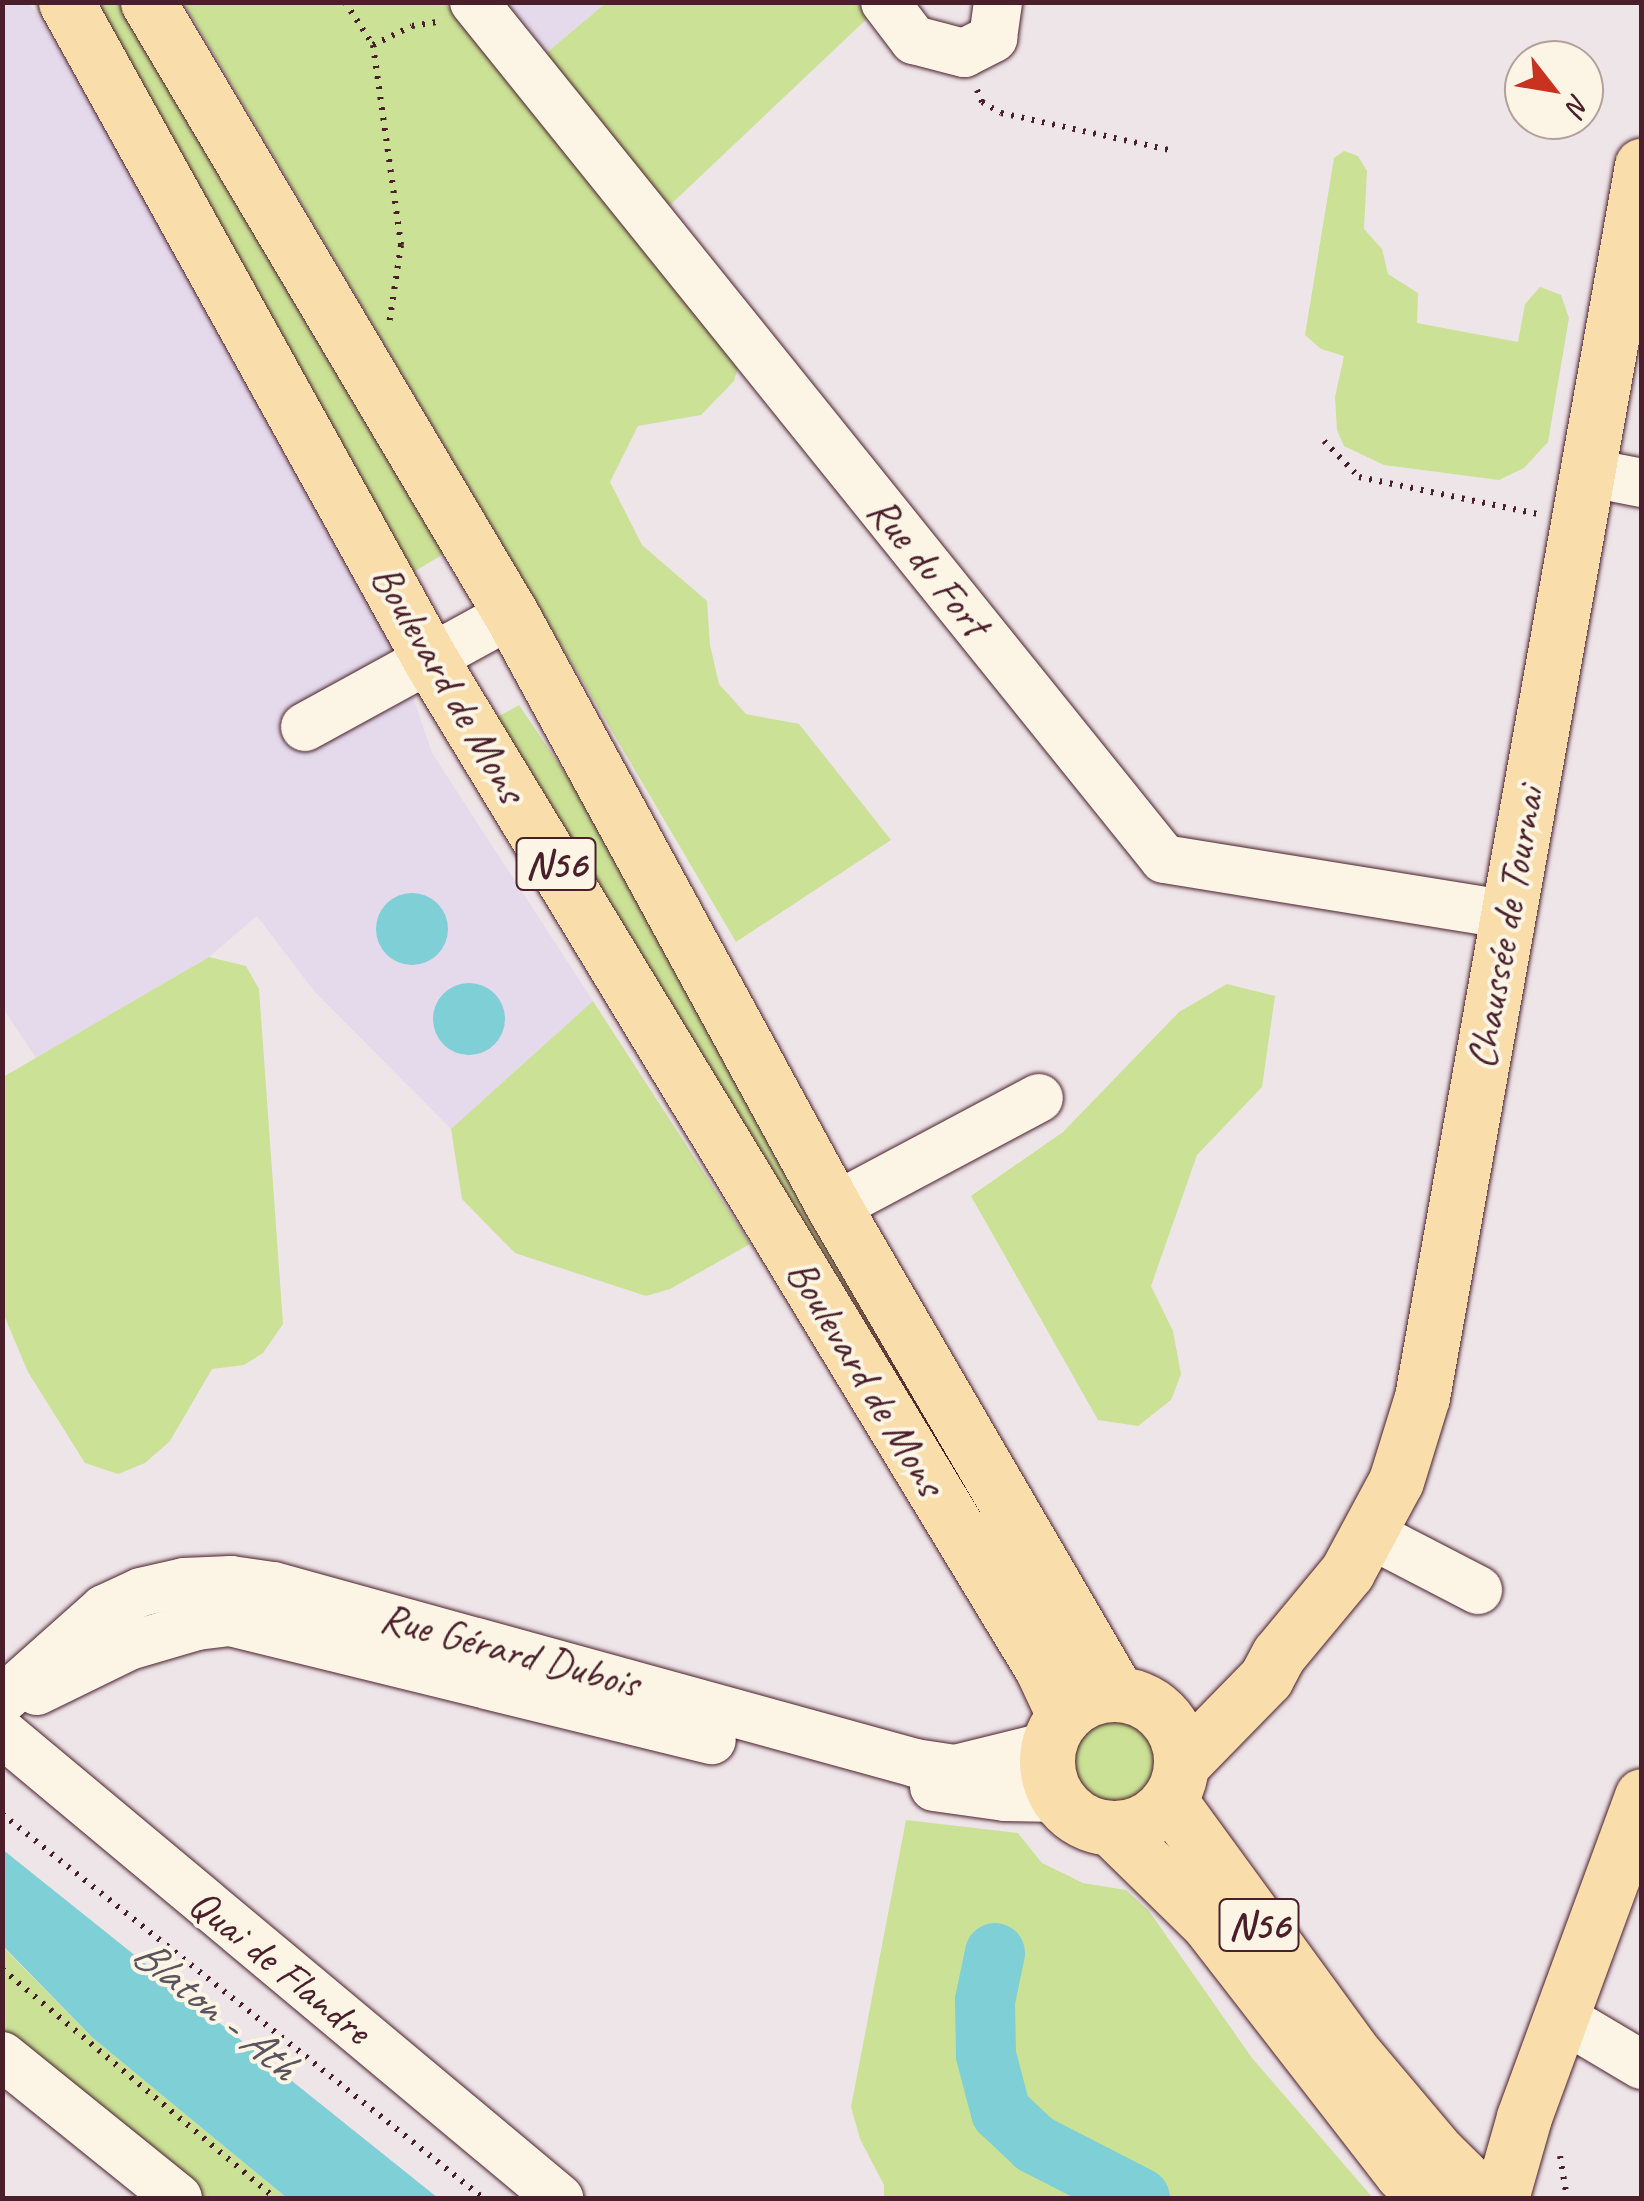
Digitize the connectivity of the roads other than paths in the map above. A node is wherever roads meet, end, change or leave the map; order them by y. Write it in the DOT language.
graph roads {
  1 [pos="66,2"];
  2 [pos="148,2"];
  3 [pos="886,2"];
  4 [pos="480,10"];
  5 [pos="990,23"];
  6 [pos="1642,166"];
  7 [pos="1642,483"];
  8 [pos="1582,497"];
  9 [pos="511,614"];
  10 [pos="430,659"];
  11 [pos="305,727"];
  12 [pos="1509,916"];
  13 [pos="1039,1098"];
  14 [pos="834,1207"];
  15 [pos="1368,1533"];
  16 [pos="1478,1590"];
  17 [pos="1280,1654"];
  18 [pos="1137,1701"];
  19 [pos="2,1704"];
  20 [pos="2,1733"];
  21 [pos="1057,1753"];
  22 [pos="1175,1782"];
  23 [pos="1637,1824"];
  24 [pos="1111,1828"];
  25 [pos="1560,2017"];
  26 [pos="2,2056"];
  27 [pos="1642,2066"];
  28 [pos="1524,2117"];
  29 [pos="1438,2184"];
  30 [pos="178,2198"];
  31 [pos="560,2198"];
  32 [pos="1484,2198"];
  33 [pos="1500,2198"];
  1 -- 10 [label="main road, Boulevard de Mons / N56"];
  2 -- 9 [label="main road, Boulevard de Mons / N56"];
  3 -- 5 [label="street"];
  4 -- 12 [label="street, Rue du Fort"];
  6 -- 8 [label="main road, Chaussée de Tournai"];
  7 -- 8 [label="street"];
  8 -- 12 [label="main road, Chaussée de Tournai"];
  9 -- 10 [label="street"];
  9 -- 14 [label="main road, Boulevard de Mons / N56"];
  10 -- 11 [label="street"];
  10 -- 21 [label="main road, Boulevard de Mons / N56"];
  12 -- 15 [label="main road, Chaussée de Tournai"];
  13 -- 14 [label="street"];
  14 -- 18 [label="main road, Boulevard de Mons / N56"];
  15 -- 16 [label="street"];
  15 -- 17 [label="main road, Chaussée de Tournai"];
  17 -- 18 [label="main road, Chaussée de Tournai"];
  17 -- 22 [label="main road, Chaussée de Tournai"];
  18 -- 21 [label="main road"];
  18 -- 22 [label="main road"];
  19 -- 21 [label="street, Rue Gérard Dubois"];
  20 -- 31 [label="street, Quai de Flandre"];
  21 -- 24 [label="main road"];
  22 -- 24 [label="main road"];
  22 -- 29 [label="main road, N56"];
  23 -- 25 [label="main road"];
  24 -- 29 [label="main road, N56"];
  25 -- 27 [label="street"];
  25 -- 28 [label="main road"];
  26 -- 30 [label="street"];
  28 -- 29 [label="main road"];
  28 -- 33 [label="main road"];
  29 -- 32 [label="main road, N56"];
}
